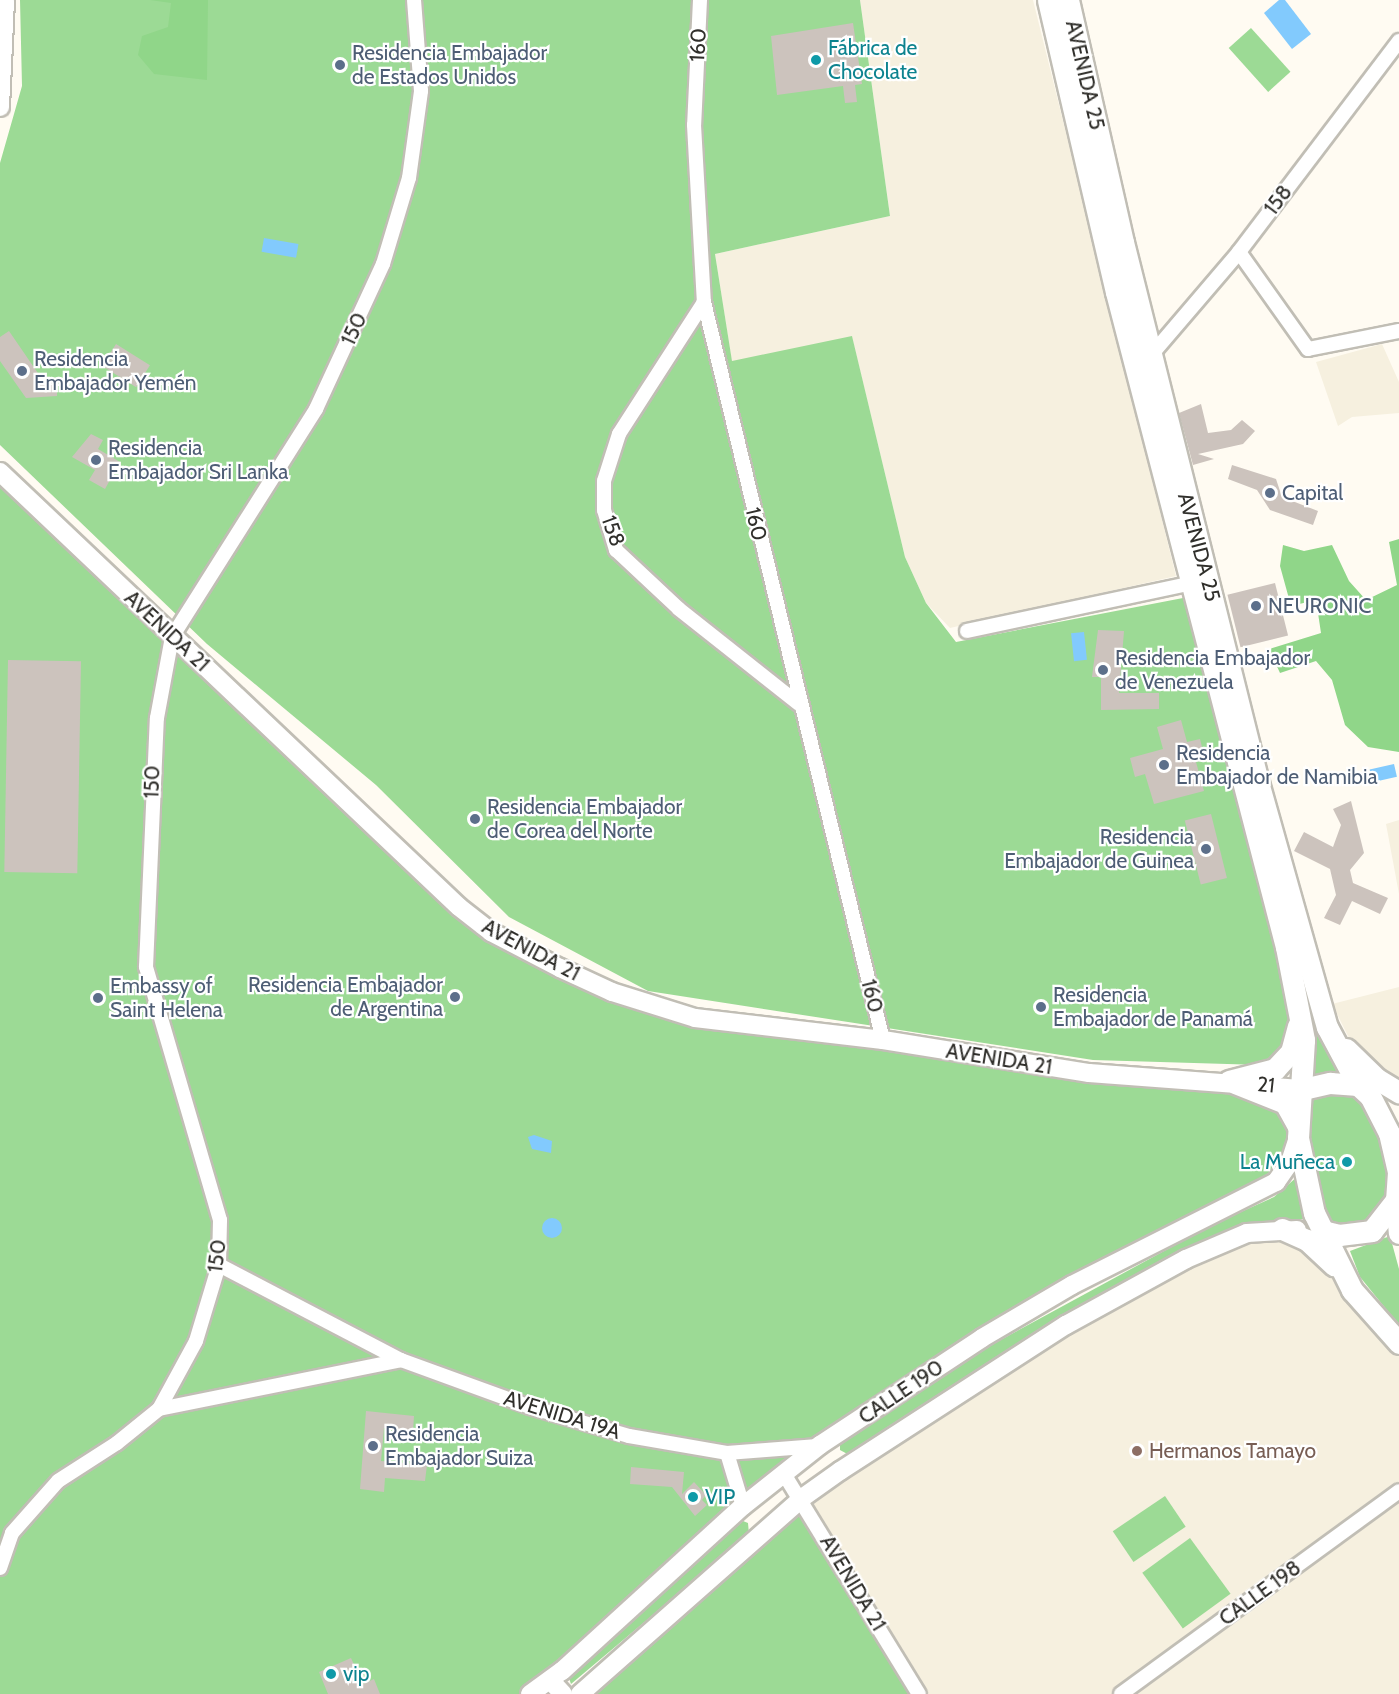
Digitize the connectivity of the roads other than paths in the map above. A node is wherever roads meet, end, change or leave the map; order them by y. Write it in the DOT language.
graph roads {
  1 [pos="5,0"];
  2 [pos="414,0"];
  3 [pos="700,0"];
  4 [pos="1048,0"];
  5 [pos="1068,0"];
  6 [pos="1399,41"];
  7 [pos="0,107"];
  8 [pos="1239,252"];
  9 [pos="704,302"];
  10 [pos="1399,331"];
  11 [pos="1152,354"];
  12 [pos="3,475"];
  13 [pos="1193,583"];
  14 [pos="967,630"];
  15 [pos="172,637"];
  16 [pos="799,704"];
  17 [pos="1300,1011"];
  18 [pos="1327,1027"];
  19 [pos="883,1040"];
  20 [pos="1229,1081"];
  21 [pos="1304,1089"];
  22 [pos="1364,1091"];
  23 [pos="1399,1092"];
  24 [pos="1399,1102"];
  25 [pos="1298,1132"];
  26 [pos="1398,1171"];
  27 [pos="1396,1200"];
  28 [pos="1282,1229"];
  29 [pos="1323,1231"];
  30 [pos="1399,1233"];
  31 [pos="219,1265"];
  32 [pos="1352,1290"];
  33 [pos="1399,1343"];
  34 [pos="401,1360"];
  35 [pos="159,1409"];
  36 [pos="820,1445"];
  37 [pos="727,1453"];
  38 [pos="840,1471"];
  39 [pos="784,1474"];
  40 [pos="1399,1491"];
  41 [pos="802,1498"];
  42 [pos="743,1506"];
  43 [pos="764,1532"];
  44 [pos="6,1534"];
  45 [pos="0,1568"];
  46 [pos="550,1680"];
  47 [pos="530,1694"];
  48 [pos="563,1694"];
  49 [pos="580,1694"];
  50 [pos="919,1694"];
  51 [pos="1121,1694"];
  1 -- 7 [label="main road"];
  2 -- 15 [label="street, 150"];
  3 -- 9 [label="street, 160"];
  4 -- 13 [label="main road, AVENIDA 25"];
  5 -- 11 [label="main road, AVENIDA 25"];
  6 -- 8 [label="street, 158"];
  8 -- 10 [label="street"];
  8 -- 11 [label="street, 158"];
  9 -- 16 [label="street, 160"];
  9 -- 16 [label="street, 158"];
  11 -- 18 [label="main road, AVENIDA 25"];
  12 -- 15 [label="main road, AVENIDA 21"];
  13 -- 14 [label="street"];
  13 -- 17 [label="main road, AVENIDA 25"];
  15 -- 19 [label="main road, AVENIDA 21"];
  15 -- 31 [label="street, 150"];
  16 -- 19 [label="street, 160"];
  17 -- 20 [label="main road"];
  17 -- 21 [label="main road, AVENIDA 25"];
  18 -- 22 [label="main road, AVENIDA 25"];
  18 -- 23 [label="main road"];
  19 -- 20 [label="main road, AVENIDA 21"];
  20 -- 21 [label="main road, 21"];
  20 -- 25 [label="main road"];
  21 -- 22 [label="main road"];
  21 -- 25 [label="main road, AVENIDA 25"];
  22 -- 24 [label="main road"];
  22 -- 26 [label="main road, AVENIDA 25"];
  25 -- 29 [label="main road"];
  25 -- 36 [label="main road, CALLE 190"];
  26 -- 27 [label="main road, AVENIDA 25"];
  27 -- 29 [label="main road"];
  27 -- 30 [label="main road, AVENIDA 25"];
  28 -- 29 [label="main road, CALLE 190"];
  28 -- 32 [label="main road"];
  28 -- 38 [label="main road, CALLE 190"];
  29 -- 32 [label="main road"];
  31 -- 34 [label="street, AVENIDA 19A"];
  31 -- 35 [label="street, 150"];
  32 -- 33 [label="main road"];
  34 -- 35 [label="street"];
  34 -- 37 [label="street, AVENIDA 19A"];
  35 -- 44 [label="street, 150"];
  36 -- 37 [label="street, AVENIDA 19A"];
  36 -- 38 [label="main road"];
  36 -- 39 [label="main road, CALLE 190"];
  37 -- 42 [label="street"];
  38 -- 41 [label="main road, CALLE 190"];
  39 -- 41 [label="street, AVENIDA 21"];
  39 -- 42 [label="main road, CALLE 190"];
  40 -- 51 [label="street, CALLE 198"];
  41 -- 43 [label="main road, CALLE 190"];
  41 -- 50 [label="street, AVENIDA 21"];
  42 -- 43 [label="main road"];
  42 -- 46 [label="main road, CALLE 190"];
  43 -- 49 [label="main road, CALLE 190"];
  44 -- 45 [label="street, 150"];
  46 -- 47 [label="main road, CALLE 190"];
  46 -- 48 [label="main road"];
}
